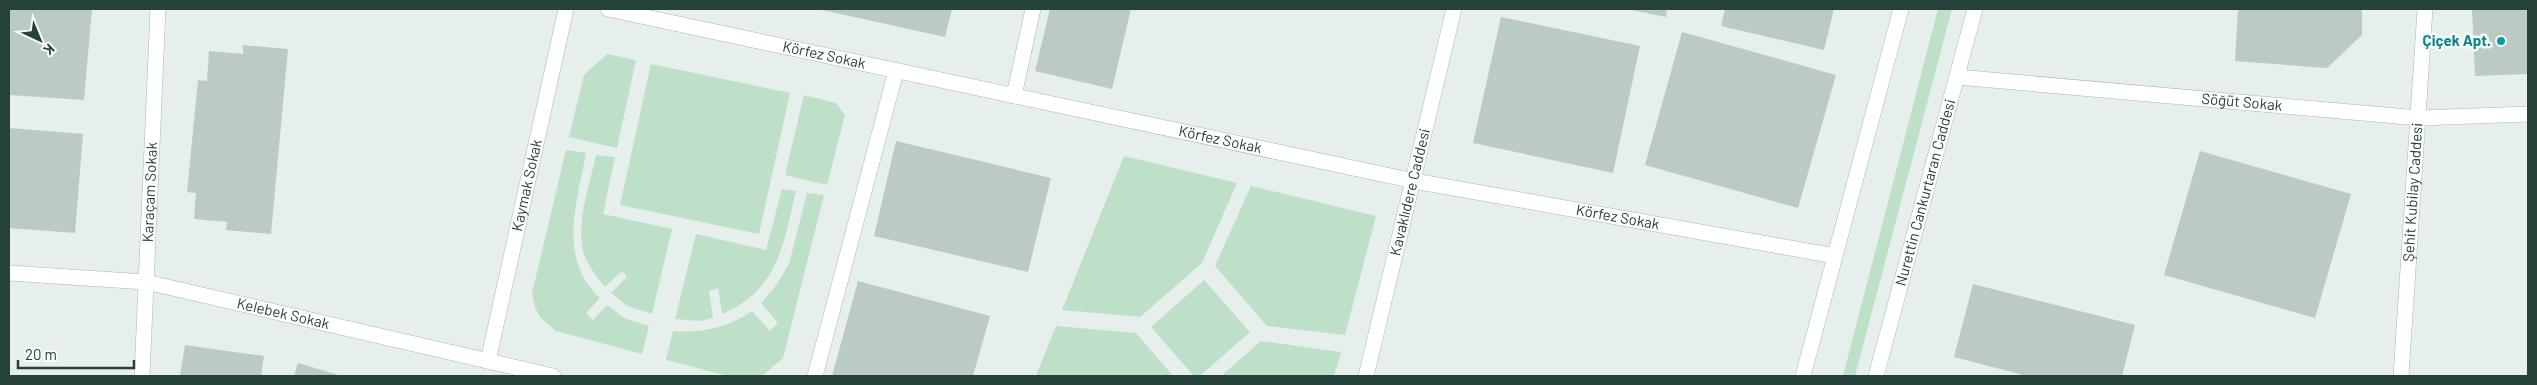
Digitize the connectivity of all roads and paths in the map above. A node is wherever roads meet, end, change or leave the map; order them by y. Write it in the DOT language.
graph roads {
  1 [pos="158,9"];
  2 [pos="566,9"];
  3 [pos="608,9"];
  4 [pos="1033,9"];
  5 [pos="1454,9"];
  6 [pos="1901,9"];
  7 [pos="1975,9"];
  8 [pos="2424,9"];
  9 [pos="896,71"];
  10 [pos="1956,77"];
  11 [pos="1014,96"];
  12 [pos="2528,114"];
  13 [pos="2419,118"];
  14 [pos="1414,181"];
  15 [pos="1835,256"];
  16 [pos="9,273"];
  17 [pos="146,282"];
  18 [pos="488,361"];
  19 [pos="142,376"];
  20 [pos="553,376"];
  21 [pos="815,376"];
  22 [pos="1366,376"];
  23 [pos="1803,376"];
  24 [pos="1876,376"];
  25 [pos="2401,376"];
  1 -- 17 [label="street, Karaçam Sokak"];
  2 -- 18 [label="street, Kaymak Sokak"];
  3 -- 9 [label="street, Körfez Sokak"];
  4 -- 11 [label="street"];
  5 -- 14 [label="street, Kavaklıdere Caddesi"];
  6 -- 15 [label="street"];
  7 -- 10 [label="street, Nurettin Cankurtaran Caddesi"];
  8 -- 13 [label="street, Şehit Kubilay Caddesi"];
  9 -- 11 [label="street, Körfez Sokak"];
  9 -- 21 [label="street"];
  10 -- 13 [label="street, Söğüt Sokak"];
  10 -- 24 [label="street, Nurettin Cankurtaran Caddesi"];
  11 -- 14 [label="street, Körfez Sokak"];
  12 -- 13 [label="street, Söğüt Sokak"];
  13 -- 25 [label="street, Şehit Kubilay Caddesi"];
  14 -- 15 [label="street, Körfez Sokak"];
  14 -- 22 [label="street, Kavaklıdere Caddesi"];
  15 -- 23 [label="street"];
  16 -- 17 [label="street, Kelebek Sokak"];
  17 -- 18 [label="street, Kelebek Sokak"];
  17 -- 19 [label="street, Karaçam Sokak"];
  18 -- 20 [label="street, Kelebek Sokak"];
}
